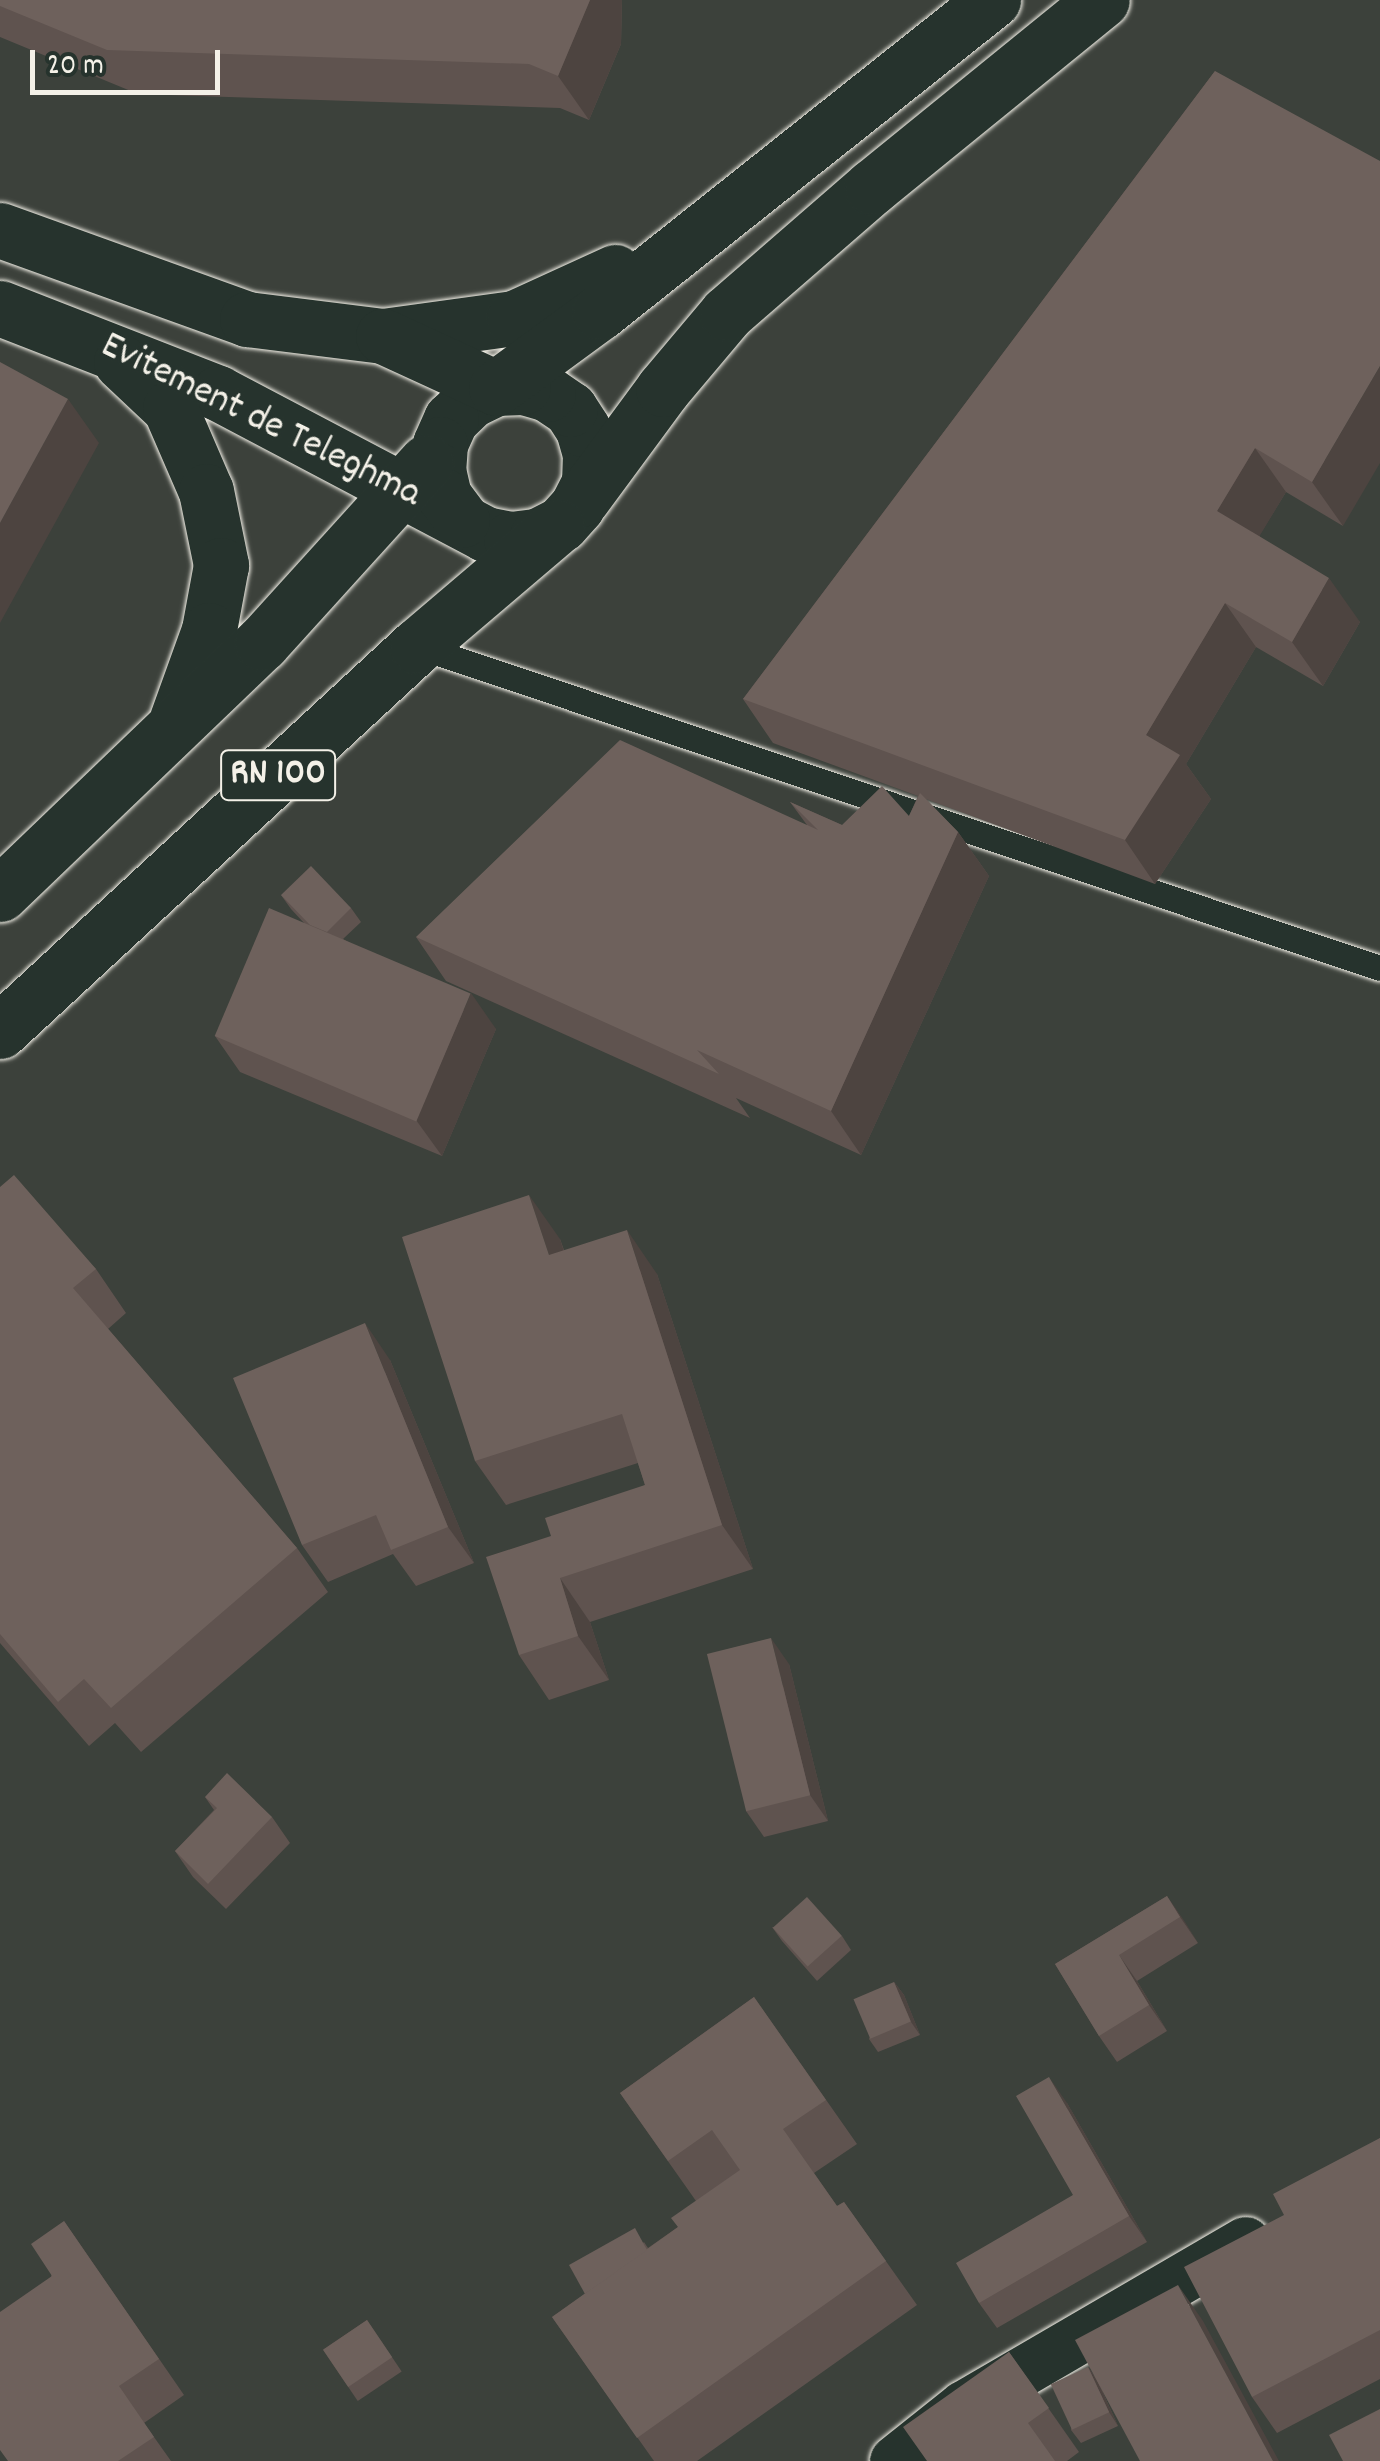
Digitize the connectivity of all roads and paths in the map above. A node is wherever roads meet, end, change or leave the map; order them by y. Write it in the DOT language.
graph roads {
  1 [pos="993,0"];
  2 [pos="1102,0"];
  3 [pos="0,230"];
  4 [pos="700,233"];
  5 [pos="0,308"];
  6 [pos="382,336"];
  7 [pos="105,346"];
  8 [pos="496,388"];
  9 [pos="440,444"];
  10 [pos="404,490"];
  11 [pos="569,514"];
  12 [pos="462,520"];
  13 [pos="417,646"];
  14 [pos="173,730"];
  15 [pos="0,894"];
  16 [pos="1380,968"];
  17 [pos="0,1031"];
  18 [pos="1280,2222"];
  19 [pos="895,2461"];
  1 -- 4 [label="main road"];
  2 -- 11 [label="main road, RN 100"];
  3 -- 6 [label="main road, Evitement de Teleghma"];
  4 -- 6 [label="main road, Evitement de Teleghma"];
  4 -- 8 [label="main road"];
  5 -- 7 [label="main road, Evitement de Teleghma"];
  6 -- 8 [label="main road"];
  7 -- 10 [label="main road, Evitement de Teleghma"];
  7 -- 14 [label="main road"];
  8 -- 9 [label="main road"];
  8 -- 11 [label="main road"];
  9 -- 10 [label="main road, RN 100"];
  9 -- 12 [label="main road"];
  10 -- 12 [label="main road, Evitement de Teleghma"];
  10 -- 14 [label="main road, RN 100"];
  11 -- 12 [label="main road"];
  11 -- 13 [label="main road, RN 100"];
  13 -- 16 [label="lane"];
  13 -- 17 [label="main road, RN 100"];
  14 -- 15 [label="main road, RN 100"];
  18 -- 19 [label="street"];
}
